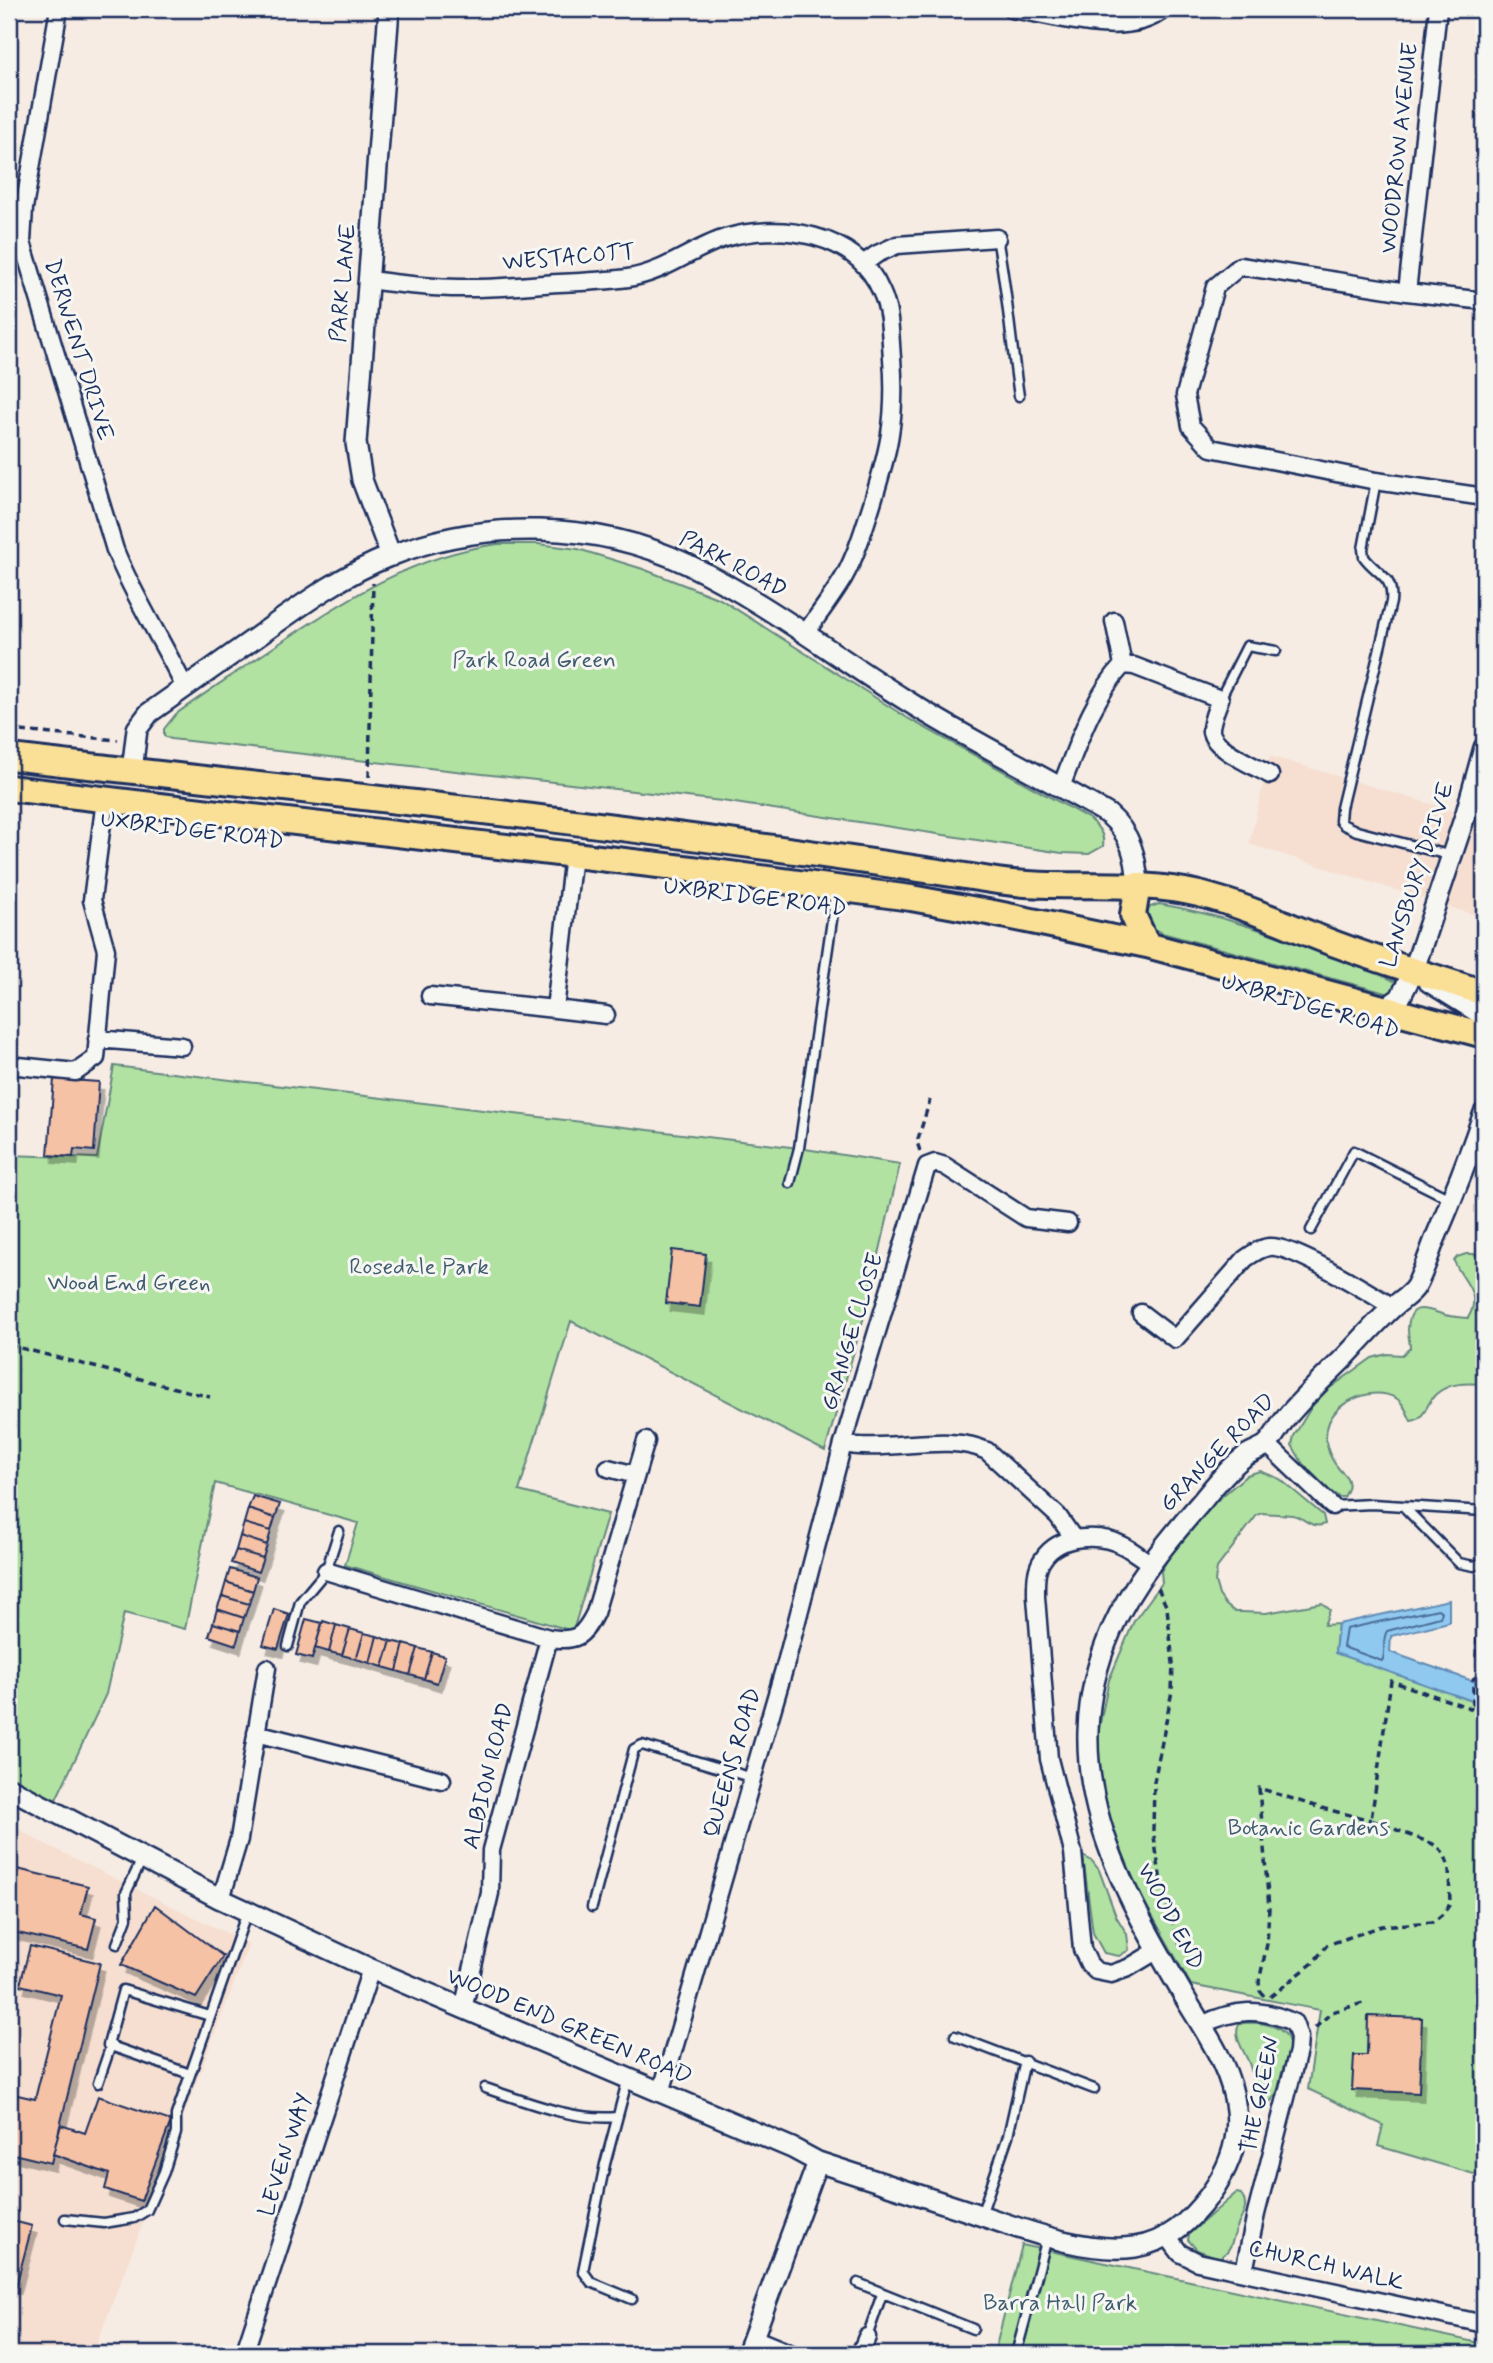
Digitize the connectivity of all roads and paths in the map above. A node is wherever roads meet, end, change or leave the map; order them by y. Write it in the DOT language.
graph roads {
  1 [pos="59,9"];
  2 [pos="389,9"];
  3 [pos="1011,9"];
  4 [pos="1164,9"];
  5 [pos="1438,9"];
  6 [pos="998,238"];
  7 [pos="863,264"];
  8 [pos="369,281"];
  9 [pos="1406,292"];
  10 [pos="1484,301"];
  11 [pos="1019,396"];
  12 [pos="1376,481"];
  13 [pos="1484,497"];
  14 [pos="382,559"];
  15 [pos="1114,621"];
  16 [pos="805,634"];
  17 [pos="1276,651"];
  18 [pos="1123,665"];
  19 [pos="185,688"];
  20 [pos="1220,699"];
  21 [pos="9,730"];
  22 [pos="110,740"];
  23 [pos="1484,748"];
  24 [pos="9,757"];
  25 [pos="132,771"];
  26 [pos="1270,775"];
  27 [pos="369,777"];
  28 [pos="1061,787"];
  29 [pos="9,788"];
  30 [pos="105,800"];
  31 [pos="573,855"];
  32 [pos="1452,856"];
  33 [pos="1138,885"];
  34 [pos="834,887"];
  35 [pos="1147,945"];
  36 [pos="1413,972"];
  37 [pos="1484,993"];
  38 [pos="430,996"];
  39 [pos="1386,1008"];
  40 [pos="555,1009"];
  41 [pos="606,1015"];
  42 [pos="1484,1016"];
  43 [pos="97,1039"];
  44 [pos="1478,1043"];
  45 [pos="183,1046"];
  46 [pos="1484,1062"];
  47 [pos="9,1065"];
  48 [pos="930,1100"];
  49 [pos="1484,1113"];
  50 [pos="927,1166"];
  51 [pos="790,1183"];
  52 [pos="1452,1200"];
  53 [pos="1068,1223"];
  54 [pos="1311,1230"];
  55 [pos="1393,1307"];
  56 [pos="1141,1313"];
  57 [pos="9,1345"];
  58 [pos="210,1397"];
  59 [pos="646,1441"];
  60 [pos="843,1444"];
  61 [pos="1268,1444"];
  62 [pos="608,1468"];
  63 [pos="636,1475"];
  64 [pos="1332,1506"];
  65 [pos="1403,1506"];
  66 [pos="1484,1511"];
  67 [pos="339,1531"];
  68 [pos="1074,1539"];
  69 [pos="1484,1562"];
  70 [pos="1149,1568"];
  71 [pos="326,1571"];
  72 [pos="1484,1580"];
  73 [pos="549,1638"];
  74 [pos="288,1646"];
  75 [pos="1484,1661"];
  76 [pos="267,1668"];
  77 [pos="1484,1672"];
  78 [pos="256,1733"];
  79 [pos="753,1778"];
  80 [pos="442,1780"];
  81 [pos="9,1788"];
  82 [pos="1371,1820"];
  83 [pos="142,1858"];
  84 [pos="221,1899"];
  85 [pos="592,1907"];
  86 [pos="247,1912"];
  87 [pos="117,1944"];
  88 [pos="1158,1950"];
  89 [pos="1185,1958"];
  90 [pos="371,1969"];
  91 [pos="1267,1999"];
  92 [pos="1363,2003"];
  93 [pos="463,2008"];
  94 [pos="1249,2011"];
  95 [pos="211,2016"];
  96 [pos="1202,2025"];
  97 [pos="955,2036"];
  98 [pos="1299,2037"];
  99 [pos="111,2045"];
  100 [pos="1025,2061"];
  101 [pos="190,2074"];
  102 [pos="628,2078"];
  103 [pos="98,2083"];
  104 [pos="485,2088"];
  105 [pos="1094,2089"];
  106 [pos="661,2094"];
  107 [pos="617,2117"];
  108 [pos="818,2162"];
  109 [pos="981,2215"];
  110 [pos="65,2218"];
  111 [pos="1047,2236"];
  112 [pos="1168,2237"];
  113 [pos="1133,2247"];
  114 [pos="1244,2271"];
  115 [pos="858,2283"];
  116 [pos="883,2294"];
  117 [pos="632,2299"];
  118 [pos="1484,2324"];
  119 [pos="973,2329"];
  120 [pos="867,2337"];
  121 [pos="750,2346"];
  122 [pos="244,2354"];
  123 [pos="792,2354"];
  124 [pos="860,2354"];
  125 [pos="1016,2354"];
  1 -- 19 [label="street, DERWENT DRIVE"];
  2 -- 8 [label="street, PARK LANE"];
  3 -- 4 [label="street"];
  5 -- 9 [label="street, WOODROW AVENUE"];
  6 -- 7 [label="street"];
  6 -- 11 [label="lane"];
  7 -- 8 [label="street, WESTACOTT"];
  7 -- 16 [label="street, WESTACOTT"];
  8 -- 14 [label="street, PARK LANE"];
  9 -- 10 [label="street"];
  9 -- 12 [label="street"];
  12 -- 13 [label="street"];
  12 -- 32 [label="lane"];
  14 -- 16 [label="street, PARK ROAD"];
  14 -- 19 [label="street, PARK ROAD"];
  14 -- 27 [label="path"];
  15 -- 18 [label="street"];
  16 -- 28 [label="street, PARK ROAD"];
  17 -- 20 [label="lane"];
  18 -- 20 [label="street"];
  18 -- 28 [label="street"];
  19 -- 25 [label="street, PARK ROAD"];
  20 -- 26 [label="street"];
  21 -- 22 [label="path"];
  23 -- 32 [label="street, LANSBURY DRIVE"];
  24 -- 25 [label="main road"];
  25 -- 33 [label="main road"];
  28 -- 33 [label="street, PARK ROAD"];
  29 -- 30 [label="main road, UXBRIDGE ROAD"];
  30 -- 31 [label="main road, UXBRIDGE ROAD"];
  30 -- 43 [label="street"];
  31 -- 34 [label="main road, UXBRIDGE ROAD"];
  31 -- 40 [label="street"];
  32 -- 36 [label="street, LANSBURY DRIVE"];
  33 -- 35 [label="main road"];
  33 -- 36 [label="main road"];
  34 -- 35 [label="main road, UXBRIDGE ROAD"];
  34 -- 51 [label="lane"];
  35 -- 39 [label="main road, UXBRIDGE ROAD"];
  36 -- 37 [label="main road"];
  36 -- 39 [label="street, LANSBURY DRIVE"];
  36 -- 42 [label="street"];
  38 -- 40 [label="street"];
  39 -- 44 [label="main road, UXBRIDGE ROAD"];
  40 -- 41 [label="street"];
  43 -- 45 [label="street"];
  43 -- 47 [label="street"];
  44 -- 46 [label="path"];
  48 -- 50 [label="path"];
  49 -- 52 [label="street, GRANGE ROAD"];
  50 -- 53 [label="street"];
  50 -- 60 [label="street, GRANGE CLOSE"];
  52 -- 54 [label="lane"];
  52 -- 55 [label="street, GRANGE ROAD"];
  55 -- 56 [label="street"];
  55 -- 61 [label="street, GRANGE ROAD"];
  57 -- 58 [label="path"];
  59 -- 63 [label="street"];
  60 -- 68 [label="street, GRANGE CLOSE"];
  60 -- 79 [label="street, QUEENS ROAD"];
  61 -- 64 [label="street"];
  61 -- 70 [label="street, GRANGE ROAD"];
  62 -- 63 [label="street"];
  63 -- 73 [label="street"];
  64 -- 65 [label="lane"];
  65 -- 66 [label="lane"];
  65 -- 69 [label="lane"];
  67 -- 71 [label="lane"];
  68 -- 70 [label="street"];
  68 -- 88 [label="street"];
  70 -- 88 [label="street, WOOD END"];
  70 -- 89 [label="path"];
  71 -- 73 [label="street"];
  71 -- 74 [label="lane"];
  72 -- 75 [label="path"];
  73 -- 93 [label="street, ALBION ROAD"];
  76 -- 78 [label="street"];
  77 -- 82 [label="path"];
  78 -- 80 [label="street"];
  78 -- 84 [label="street"];
  79 -- 85 [label="lane"];
  79 -- 106 [label="street, QUEENS ROAD"];
  81 -- 83 [label="street, WOOD END GREEN ROAD"];
  82 -- 91 [label="path"];
  82 -- 91 [label="path"];
  83 -- 84 [label="street, WOOD END GREEN ROAD"];
  83 -- 87 [label="lane"];
  84 -- 86 [label="street, WOOD END GREEN ROAD"];
  86 -- 90 [label="street, WOOD END GREEN ROAD"];
  86 -- 95 [label="lane"];
  88 -- 96 [label="street, WOOD END"];
  90 -- 93 [label="street, WOOD END GREEN ROAD"];
  90 -- 122 [label="street, LEVEN WAY"];
  91 -- 94 [label="path"];
  92 -- 98 [label="path"];
  93 -- 102 [label="street, WOOD END GREEN ROAD"];
  94 -- 96 [label="street, THE GREEN"];
  94 -- 98 [label="street, THE GREEN"];
  95 -- 99 [label="lane"];
  95 -- 101 [label="lane"];
  96 -- 112 [label="street, WOOD END"];
  97 -- 100 [label="lane"];
  98 -- 114 [label="street, THE GREEN"];
  99 -- 101 [label="lane"];
  99 -- 103 [label="lane"];
  100 -- 105 [label="lane"];
  100 -- 109 [label="lane"];
  101 -- 110 [label="lane"];
  102 -- 106 [label="street, WOOD END GREEN ROAD"];
  102 -- 107 [label="lane"];
  104 -- 107 [label="lane"];
  106 -- 108 [label="street, WOOD END GREEN ROAD"];
  107 -- 117 [label="lane"];
  108 -- 109 [label="street, WOOD END GREEN ROAD"];
  108 -- 121 [label="street"];
  109 -- 111 [label="street, WOOD END GREEN ROAD"];
  111 -- 113 [label="street, WOOD END GREEN ROAD"];
  111 -- 125 [label="lane"];
  112 -- 113 [label="street, WOOD END"];
  112 -- 114 [label="street, CHURCH WALK"];
  114 -- 118 [label="street, CHURCH WALK"];
  115 -- 116 [label="lane"];
  116 -- 119 [label="lane"];
  116 -- 120 [label="lane"];
  120 -- 124 [label="street"];
  121 -- 123 [label="street"];
}
